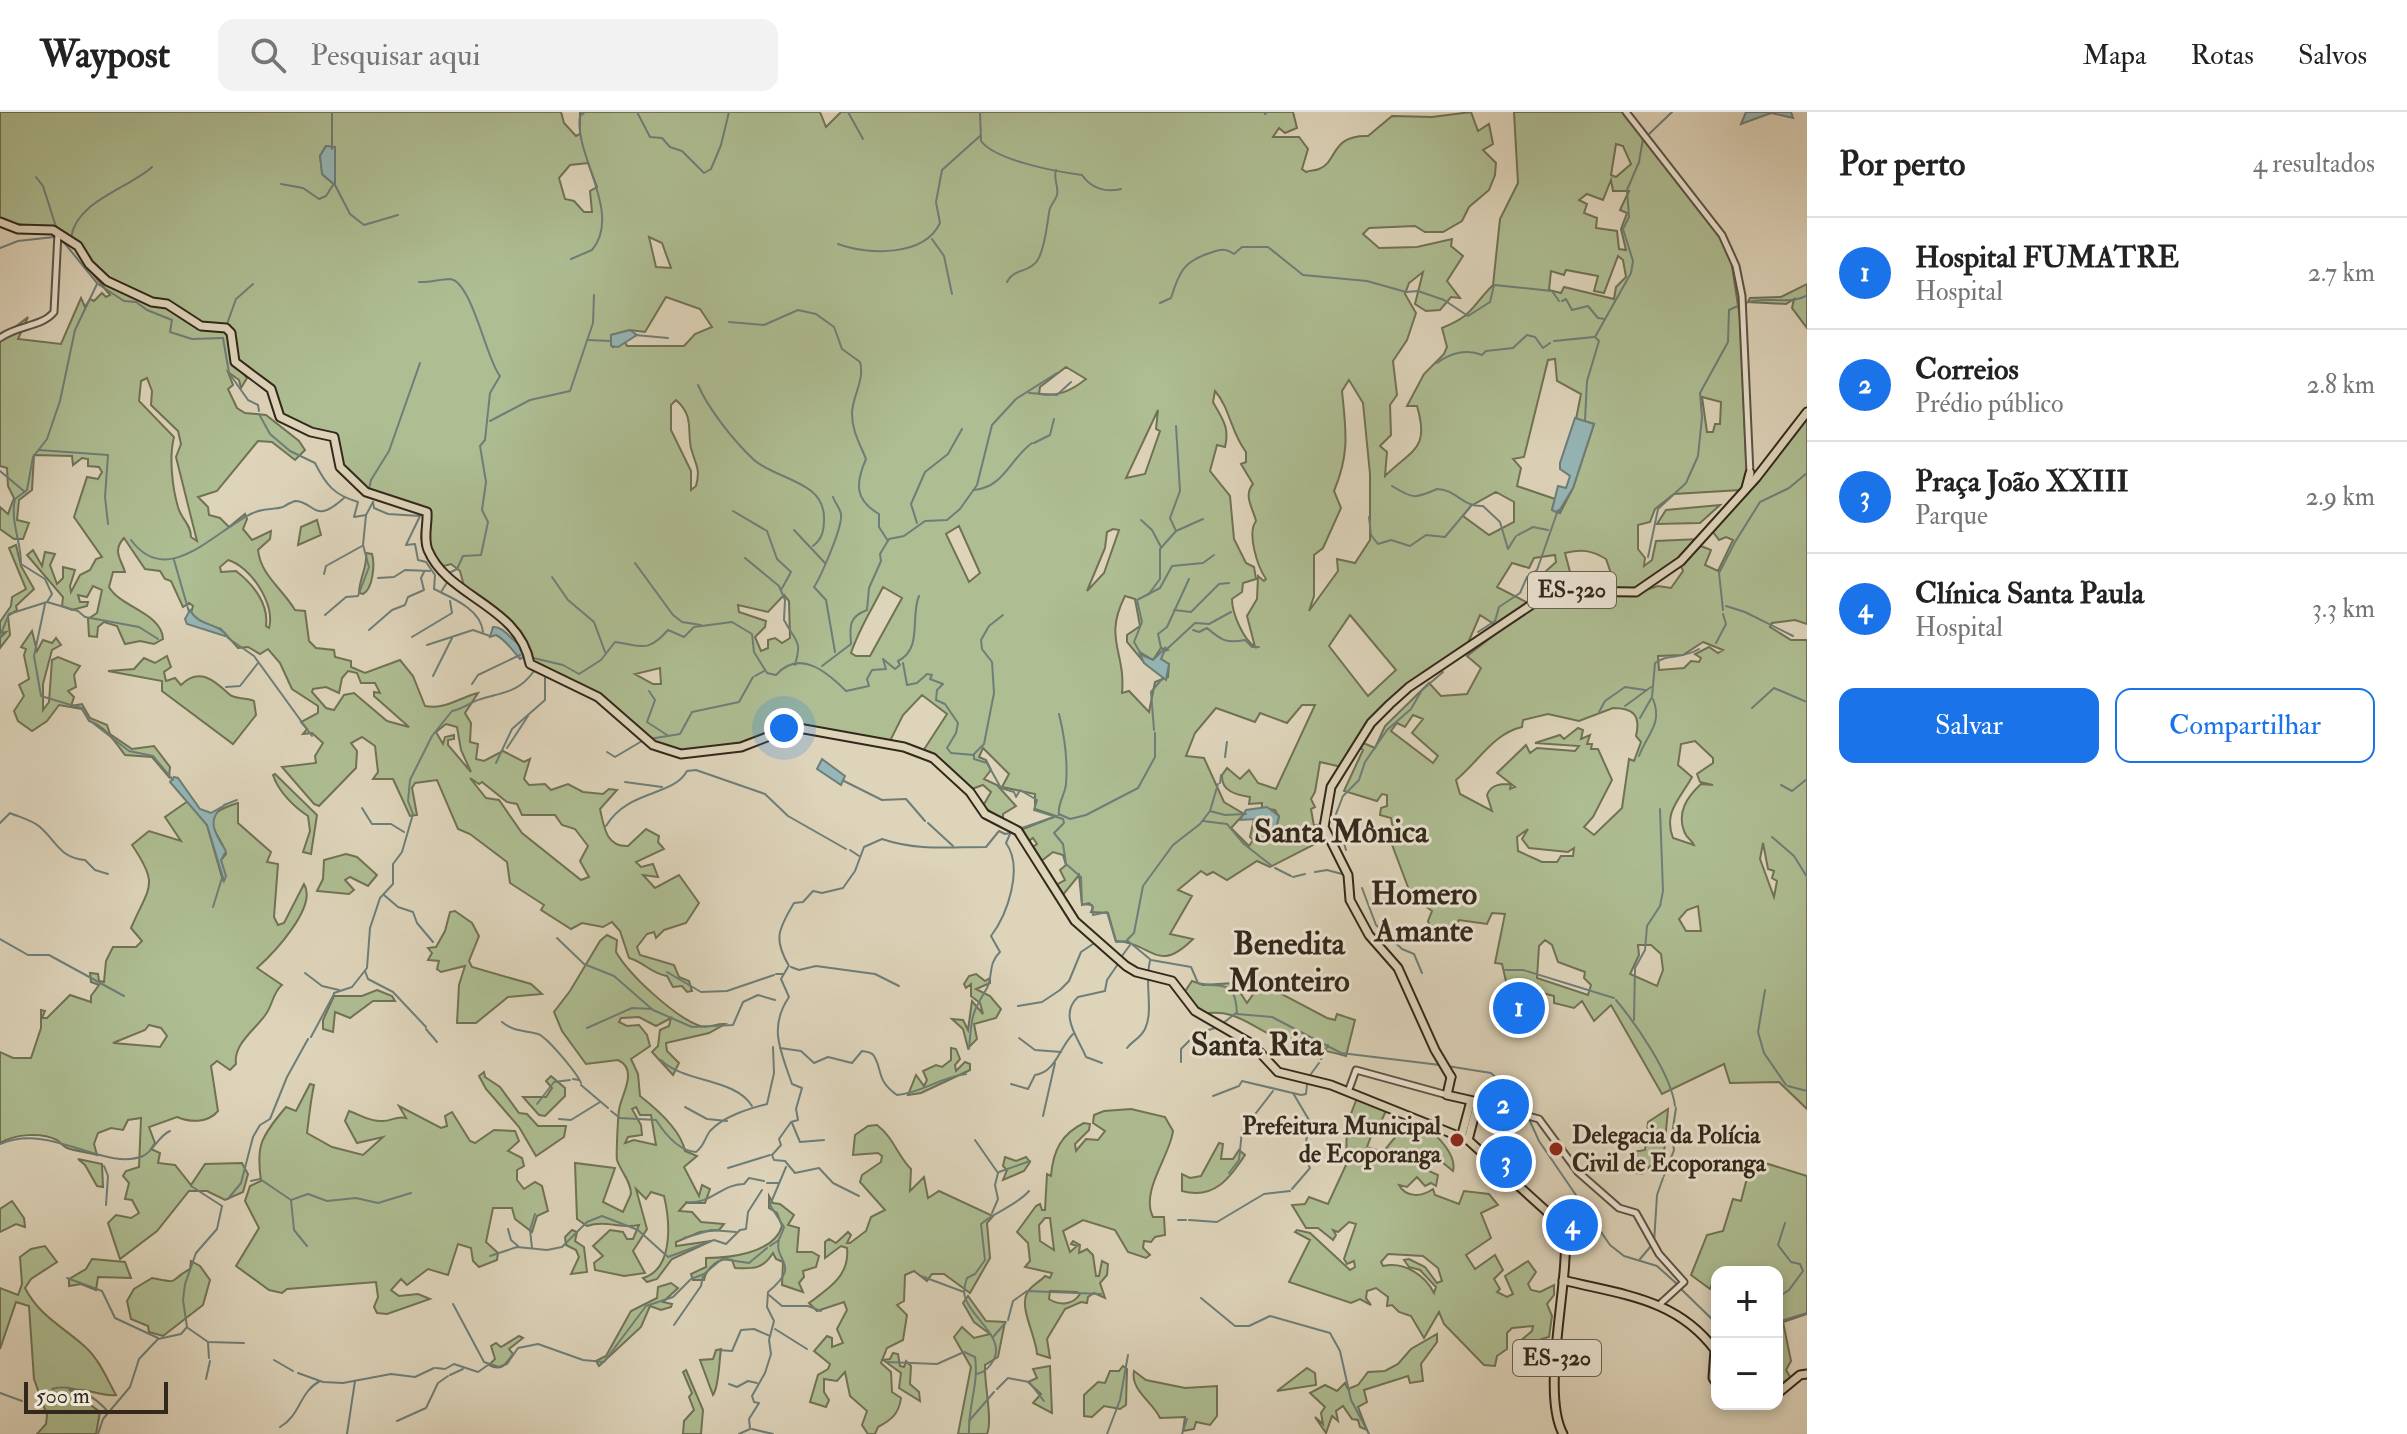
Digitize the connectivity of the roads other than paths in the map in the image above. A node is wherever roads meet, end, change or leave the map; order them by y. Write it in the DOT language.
graph roads {
  1 [pos="1626,112"];
  2 [pos="0,222"];
  3 [pos="58,232"];
  4 [pos="0,338"];
  5 [pos="1807,412"];
  6 [pos="1752,470"];
  7 [pos="1447,1077"];
  8 [pos="1348,1092"];
  9 [pos="1475,1102"];
  10 [pos="1465,1139"];
  11 [pos="1563,1280"];
  12 [pos="1660,1304"];
  13 [pos="1711,1346"];
  14 [pos="1807,1374"];
  15 [pos="1783,1389"];
  16 [pos="1563,1434"];
  1 -- 6 [label="street"];
  2 -- 3 [label="main road"];
  3 -- 4 [label="street"];
  3 -- 8 [label="main road"];
  5 -- 6 [label="main road, ES-320"];
  6 -- 7 [label="main road, ES-320"];
  7 -- 8 [label="street"];
  7 -- 9 [label="main road"];
  8 -- 10 [label="main road"];
  9 -- 10 [label="main road"];
  9 -- 12 [label="street"];
  10 -- 11 [label="main road"];
  11 -- 12 [label="main road"];
  11 -- 16 [label="main road, ES-320"];
  12 -- 13 [label="main road"];
  14 -- 15 [label="main road"];
}
